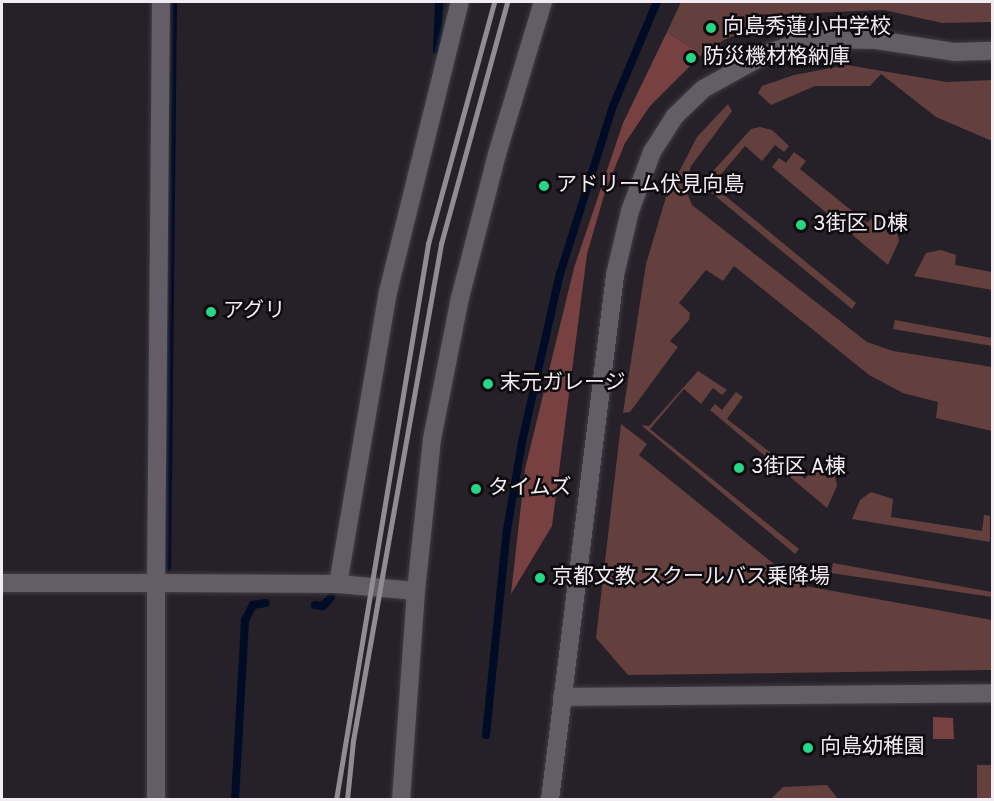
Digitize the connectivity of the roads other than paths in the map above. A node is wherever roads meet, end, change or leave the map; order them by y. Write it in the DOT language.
graph roads {
  1 [pos="161,2"];
  2 [pos="460,2"];
  3 [pos="543,2"];
  4 [pos="993,51"];
  5 [pos="2,582"];
  6 [pos="156,583"];
  7 [pos="338,584"];
  8 [pos="416,591"];
  9 [pos="993,693"];
  10 [pos="562,697"];
  11 [pos="156,800"];
  12 [pos="401,800"];
  13 [pos="550,800"];
  1 -- 6 [label="street"];
  2 -- 7 [label="street"];
  3 -- 8 [label="street"];
  4 -- 10 [label="street"];
  5 -- 6 [label="street"];
  6 -- 7 [label="street"];
  6 -- 11 [label="street"];
  7 -- 8 [label="street"];
  8 -- 12 [label="street"];
  9 -- 10 [label="street"];
  10 -- 13 [label="street"];
}
